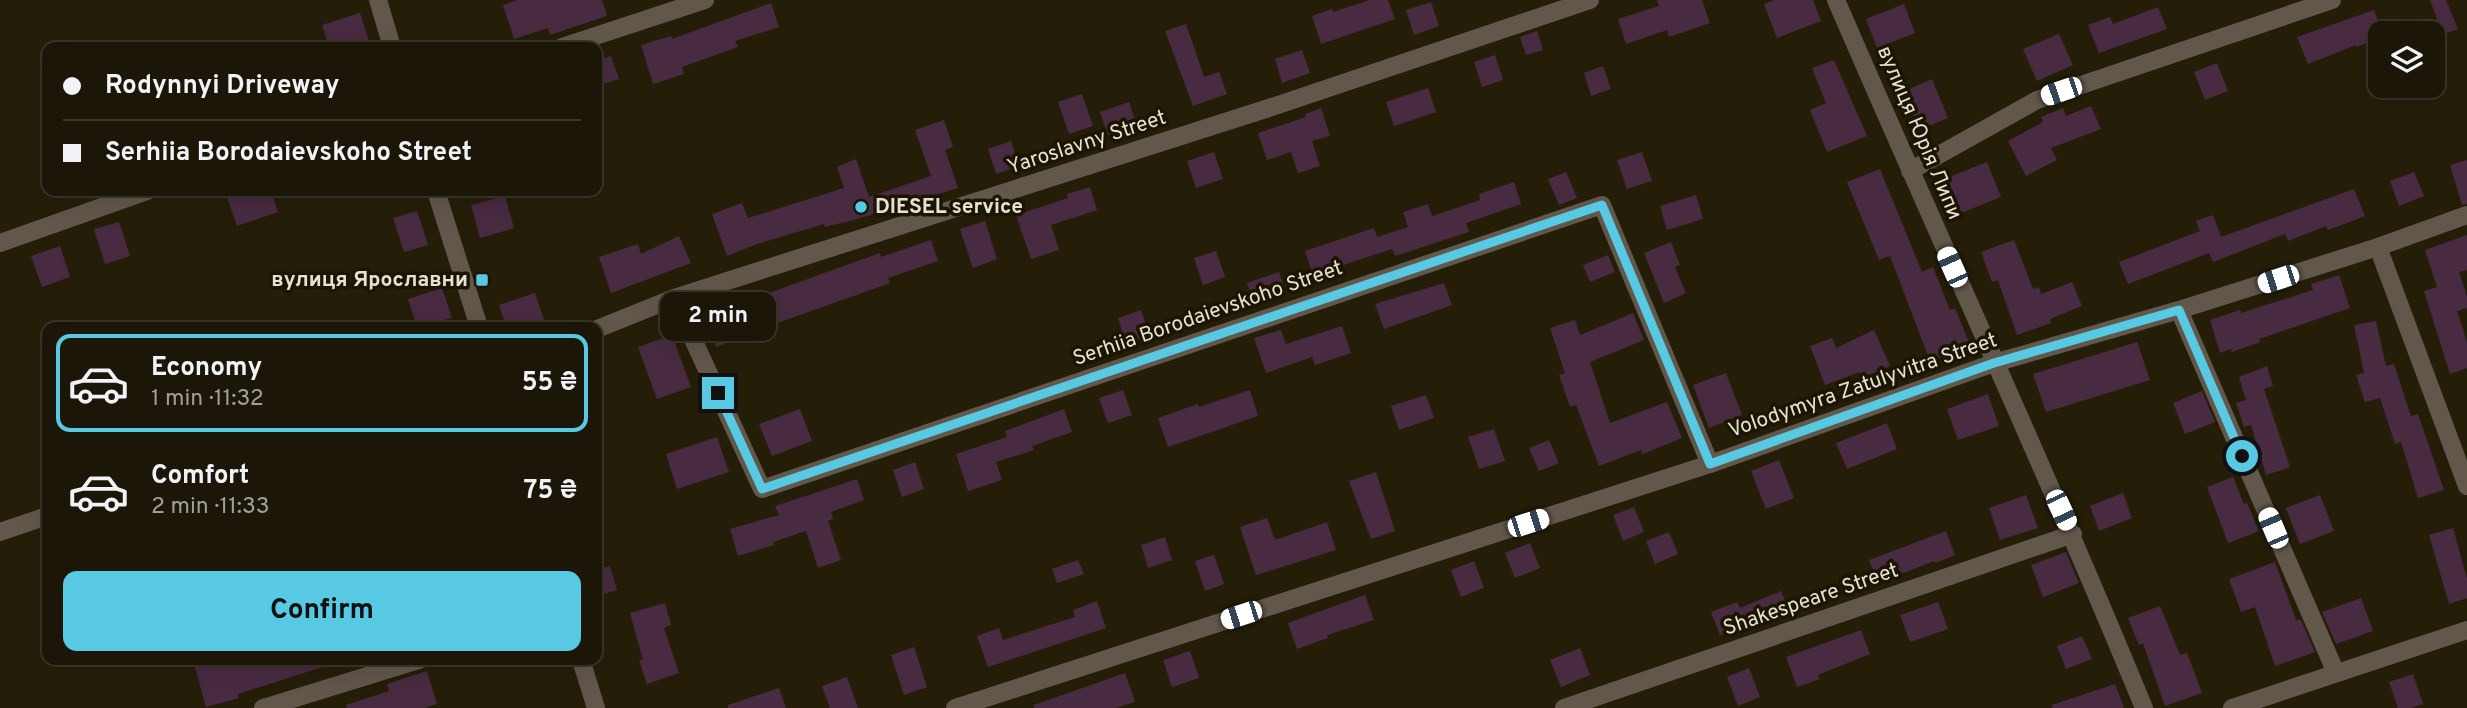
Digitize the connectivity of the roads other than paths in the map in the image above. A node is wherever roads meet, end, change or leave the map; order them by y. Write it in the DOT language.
graph roads {
  1 [pos="378,0"];
  2 [pos="705,0"];
  3 [pos="1590,0"];
  4 [pos="1836,0"];
  5 [pos="2332,0"];
  6 [pos="391,42"];
  7 [pos="577,42"];
  8 [pos="1910,171"];
  9 [pos="134,196"];
  10 [pos="438,196"];
  11 [pos="2467,215"];
  12 [pos="0,243"];
  13 [pos="2378,247"];
  14 [pos="674,298"];
  15 [pos="2179,310"];
  16 [pos="477,322"];
  17 [pos="602,327"];
  18 [pos="1994,363"];
  19 [pos="1710,464"];
  20 [pos="2467,486"];
  21 [pos="42,518"];
  22 [pos="0,532"];
  23 [pos="2073,534"];
  24 [pos="2467,630"];
  25 [pos="403,665"];
  26 [pos="583,665"];
  27 [pos="2336,673"];
  28 [pos="263,708"];
  29 [pos="596,708"];
  30 [pos="955,708"];
  31 [pos="1564,708"];
  32 [pos="2144,708"];
  33 [pos="2232,708"];
  1 -- 6 [label="street"];
  2 -- 7 [label="street"];
  3 -- 14 [label="street, Yaroslavny Street"];
  4 -- 8 [label="street, вулиця Юрія Липи"];
  5 -- 8 [label="street"];
  8 -- 18 [label="street, вулиця Юрія Липи"];
  9 -- 12 [label="street"];
  10 -- 16 [label="street"];
  11 -- 13 [label="street, Volodymyra Zatulyvitra Street"];
  13 -- 15 [label="street, Volodymyra Zatulyvitra Street"];
  13 -- 20 [label="street"];
  14 -- 17 [label="street, Yaroslavny Street"];
  14 -- 19 [label="street, Serhiia Borodaievskoho Street"];
  15 -- 18 [label="street, Volodymyra Zatulyvitra Street"];
  15 -- 27 [label="street"];
  18 -- 19 [label="street, Volodymyra Zatulyvitra Street"];
  18 -- 23 [label="street, вулиця Юрія Липи"];
  19 -- 30 [label="street, Volodymyra Zatulyvitra Street"];
  21 -- 22 [label="street"];
  23 -- 31 [label="street, Shakespeare Street"];
  23 -- 32 [label="street, вулиця Юрія Липи"];
  24 -- 27 [label="street"];
  25 -- 28 [label="street"];
  26 -- 29 [label="street"];
  27 -- 33 [label="street"];
}
